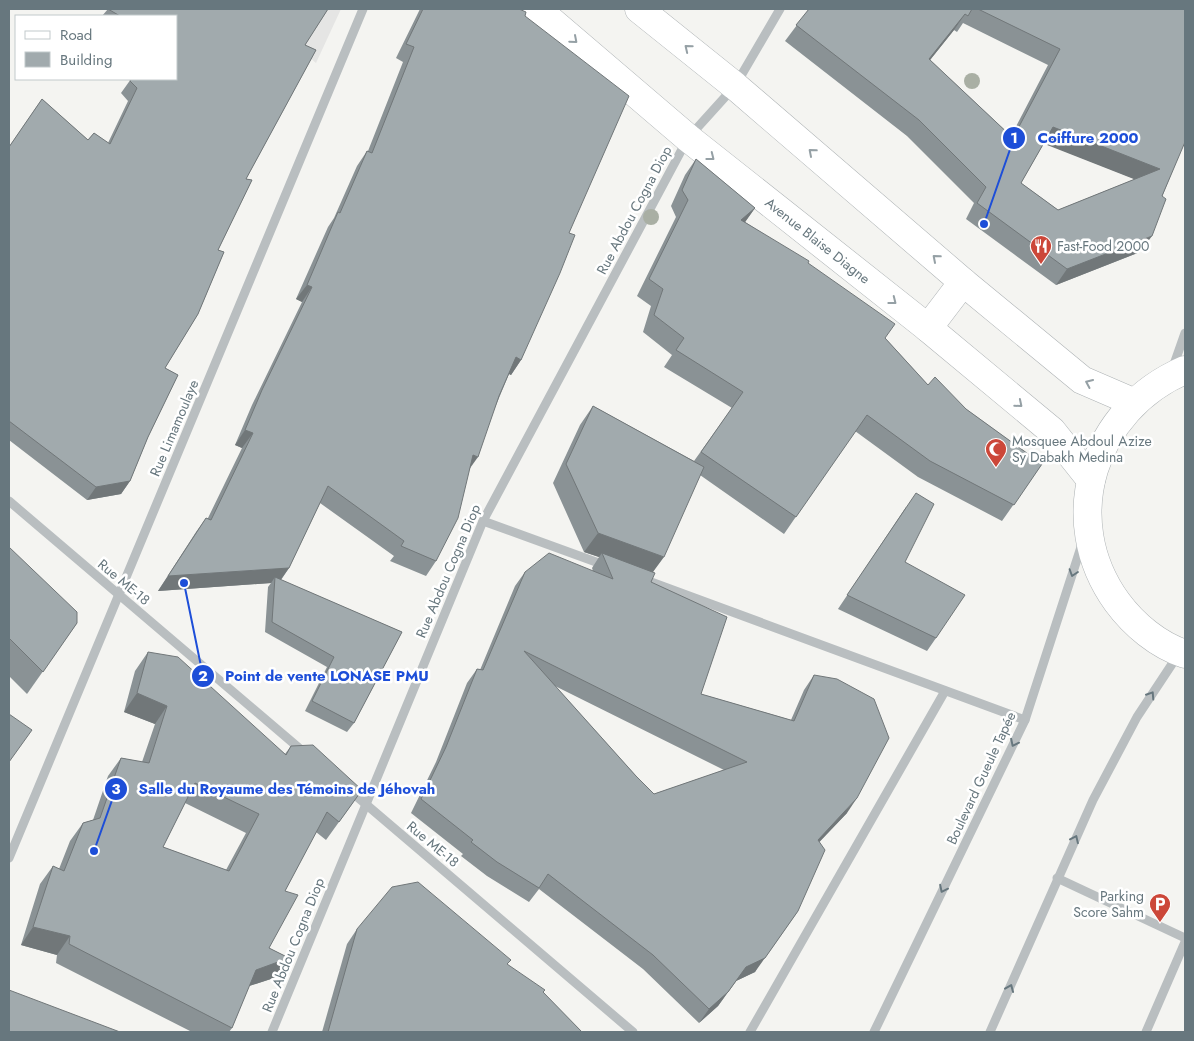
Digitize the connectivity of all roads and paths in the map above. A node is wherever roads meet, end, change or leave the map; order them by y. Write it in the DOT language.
graph roads {
  1 [pos="362,9"];
  2 [pos="537,9"];
  3 [pos="639,9"];
  4 [pos="780,9"];
  5 [pos="735,86"];
  6 [pos="688,138"];
  7 [pos="963,282"];
  8 [pos="928,328"];
  9 [pos="1185,333"];
  10 [pos="1178,373"];
  11 [pos="1133,402"];
  12 [pos="1091,480"];
  13 [pos="9,501"];
  14 [pos="483,520"];
  15 [pos="1088,526"];
  16 [pos="612,568"];
  17 [pos="631,575"];
  18 [pos="119,596"];
  19 [pos="1182,653"];
  20 [pos="945,691"];
  21 [pos="1025,720"];
  22 [pos="313,760"];
  23 [pos="343,785"];
  24 [pos="365,804"];
  25 [pos="9,858"];
  26 [pos="1057,878"];
  27 [pos="1185,940"];
  28 [pos="272,1032"];
  29 [pos="633,1032"];
  30 [pos="750,1032"];
  31 [pos="874,1032"];
  32 [pos="990,1032"];
  33 [pos="1146,1032"];
  1 -- 18 [label="street, Rue Limamoulaye"];
  2 -- 6 [label="main road, Avenue Blaise Diagne, one-way"];
  5 -- 3 [label="main road, one-way"];
  4 -- 5 [label="street, Rue Abdou Cogna Diop"];
  5 -- 6 [label="street, Rue Abdou Cogna Diop"];
  7 -- 5 [label="main road, one-way"];
  6 -- 8 [label="main road, Avenue Blaise Diagne, one-way"];
  6 -- 14 [label="street, Rue Abdou Cogna Diop"];
  7 -- 8 [label="main road"];
  11 -- 7 [label="main road, one-way"];
  8 -- 12 [label="main road, Avenue Blaise Diagne, one-way"];
  9 -- 10 [label="street"];
  10 -- 11 [label="main road"];
  11 -- 12 [label="main road"];
  12 -- 15 [label="main road"];
  13 -- 18 [label="street, Rue ME-18"];
  14 -- 16 [label="street"];
  14 -- 24 [label="street, Rue Abdou Cogna Diop"];
  15 -- 19 [label="main road"];
  15 -- 21 [label="street, Boulevard Gueule Tapée, one-way"];
  17 -- 20 [label="street"];
  18 -- 22 [label="street, Rue ME-18"];
  18 -- 25 [label="street, Rue Limamoulaye"];
  26 -- 19 [label="street, one-way"];
  20 -- 21 [label="street"];
  20 -- 30 [label="street"];
  21 -- 31 [label="street, Boulevard Gueule Tapée, one-way"];
  23 -- 24 [label="street, Rue ME-18"];
  24 -- 28 [label="street, Rue Abdou Cogna Diop"];
  24 -- 29 [label="street, Rue ME-18"];
  26 -- 27 [label="street"];
  32 -- 26 [label="street, one-way"];
  27 -- 33 [label="street"];
}
